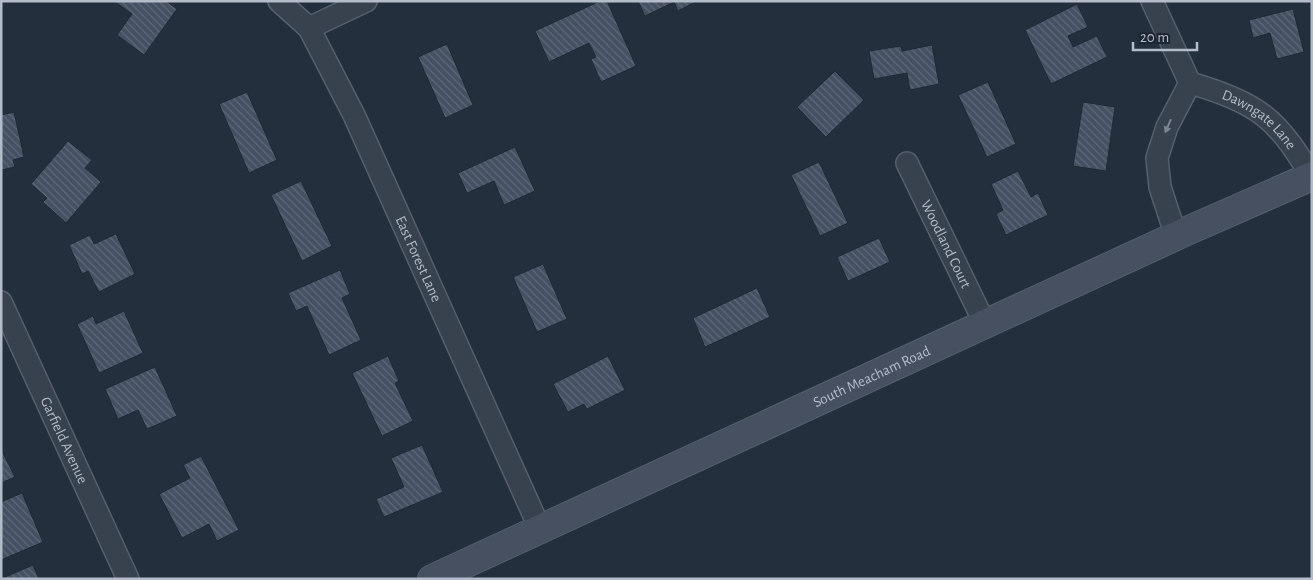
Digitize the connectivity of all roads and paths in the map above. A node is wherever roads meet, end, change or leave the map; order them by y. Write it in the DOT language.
graph roads {
  1 [pos="280,1"];
  2 [pos="366,1"];
  3 [pos="1152,1"];
  4 [pos="308,28"];
  5 [pos="1190,83"];
  6 [pos="907,164"];
  7 [pos="1311,177"];
  8 [pos="1176,236"];
  9 [pos="1,302"];
  10 [pos="985,324"];
  11 [pos="540,529"];
  12 [pos="128,579"];
  13 [pos="432,579"];
  1 -- 4 [label="street, East Forest Lane"];
  2 -- 4 [label="street"];
  3 -- 5 [label="street"];
  4 -- 11 [label="street, East Forest Lane"];
  5 -- 7 [label="street, Dawngate Lane"];
  5 -- 8 [label="street, one-way"];
  6 -- 10 [label="street, Woodland Court"];
  7 -- 8 [label="main road, South Meacham Road"];
  8 -- 10 [label="main road, South Meacham Road"];
  9 -- 12 [label="street, Garfield Avenue"];
  10 -- 11 [label="main road, South Meacham Road"];
  11 -- 13 [label="main road, South Meacham Road"];
}
